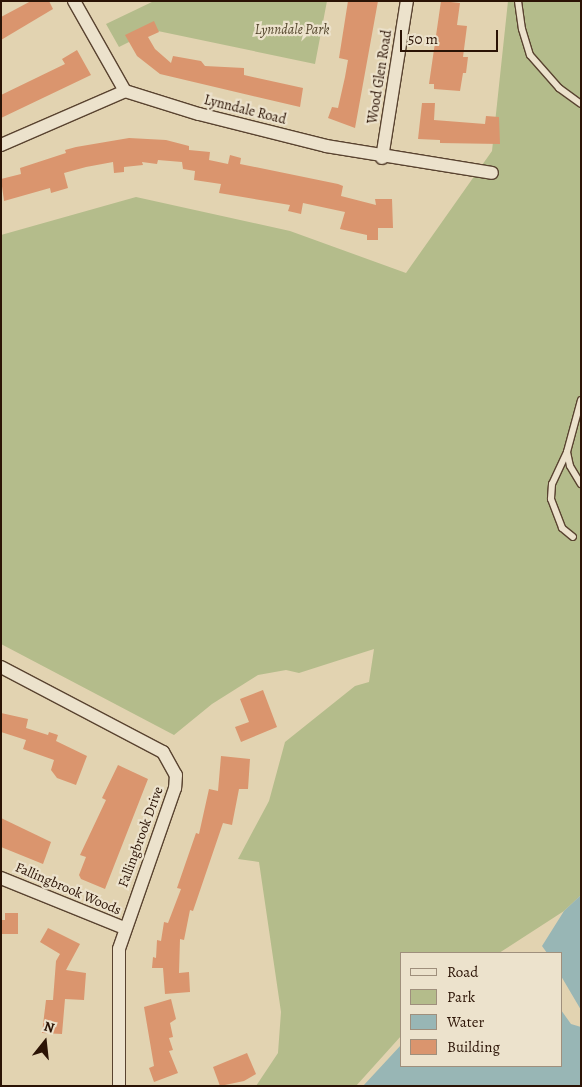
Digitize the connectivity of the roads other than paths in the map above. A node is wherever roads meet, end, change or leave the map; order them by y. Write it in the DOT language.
graph roads {
  1 [pos="74,1"];
  2 [pos="407,1"];
  3 [pos="518,1"];
  4 [pos="125,91"];
  5 [pos="581,104"];
  6 [pos="1,145"];
  7 [pos="382,158"];
  8 [pos="492,173"];
  9 [pos="581,400"];
  10 [pos="567,452"];
  11 [pos="581,484"];
  12 [pos="573,537"];
  13 [pos="1,668"];
  14 [pos="1,878"];
  15 [pos="124,928"];
  16 [pos="119,1086"];
  1 -- 4 [label="street"];
  2 -- 7 [label="street, Wood Glen Road"];
  3 -- 5 [label="lane"];
  4 -- 6 [label="street"];
  4 -- 7 [label="street, Lynndale Road"];
  7 -- 8 [label="street, Lynndale Road"];
  9 -- 10 [label="lane"];
  10 -- 11 [label="lane"];
  10 -- 12 [label="lane"];
  13 -- 15 [label="street, Fallingbrook Drive"];
  14 -- 15 [label="street, Fallingbrook Woods"];
  15 -- 16 [label="street, Fallingbrook Drive"];
}
